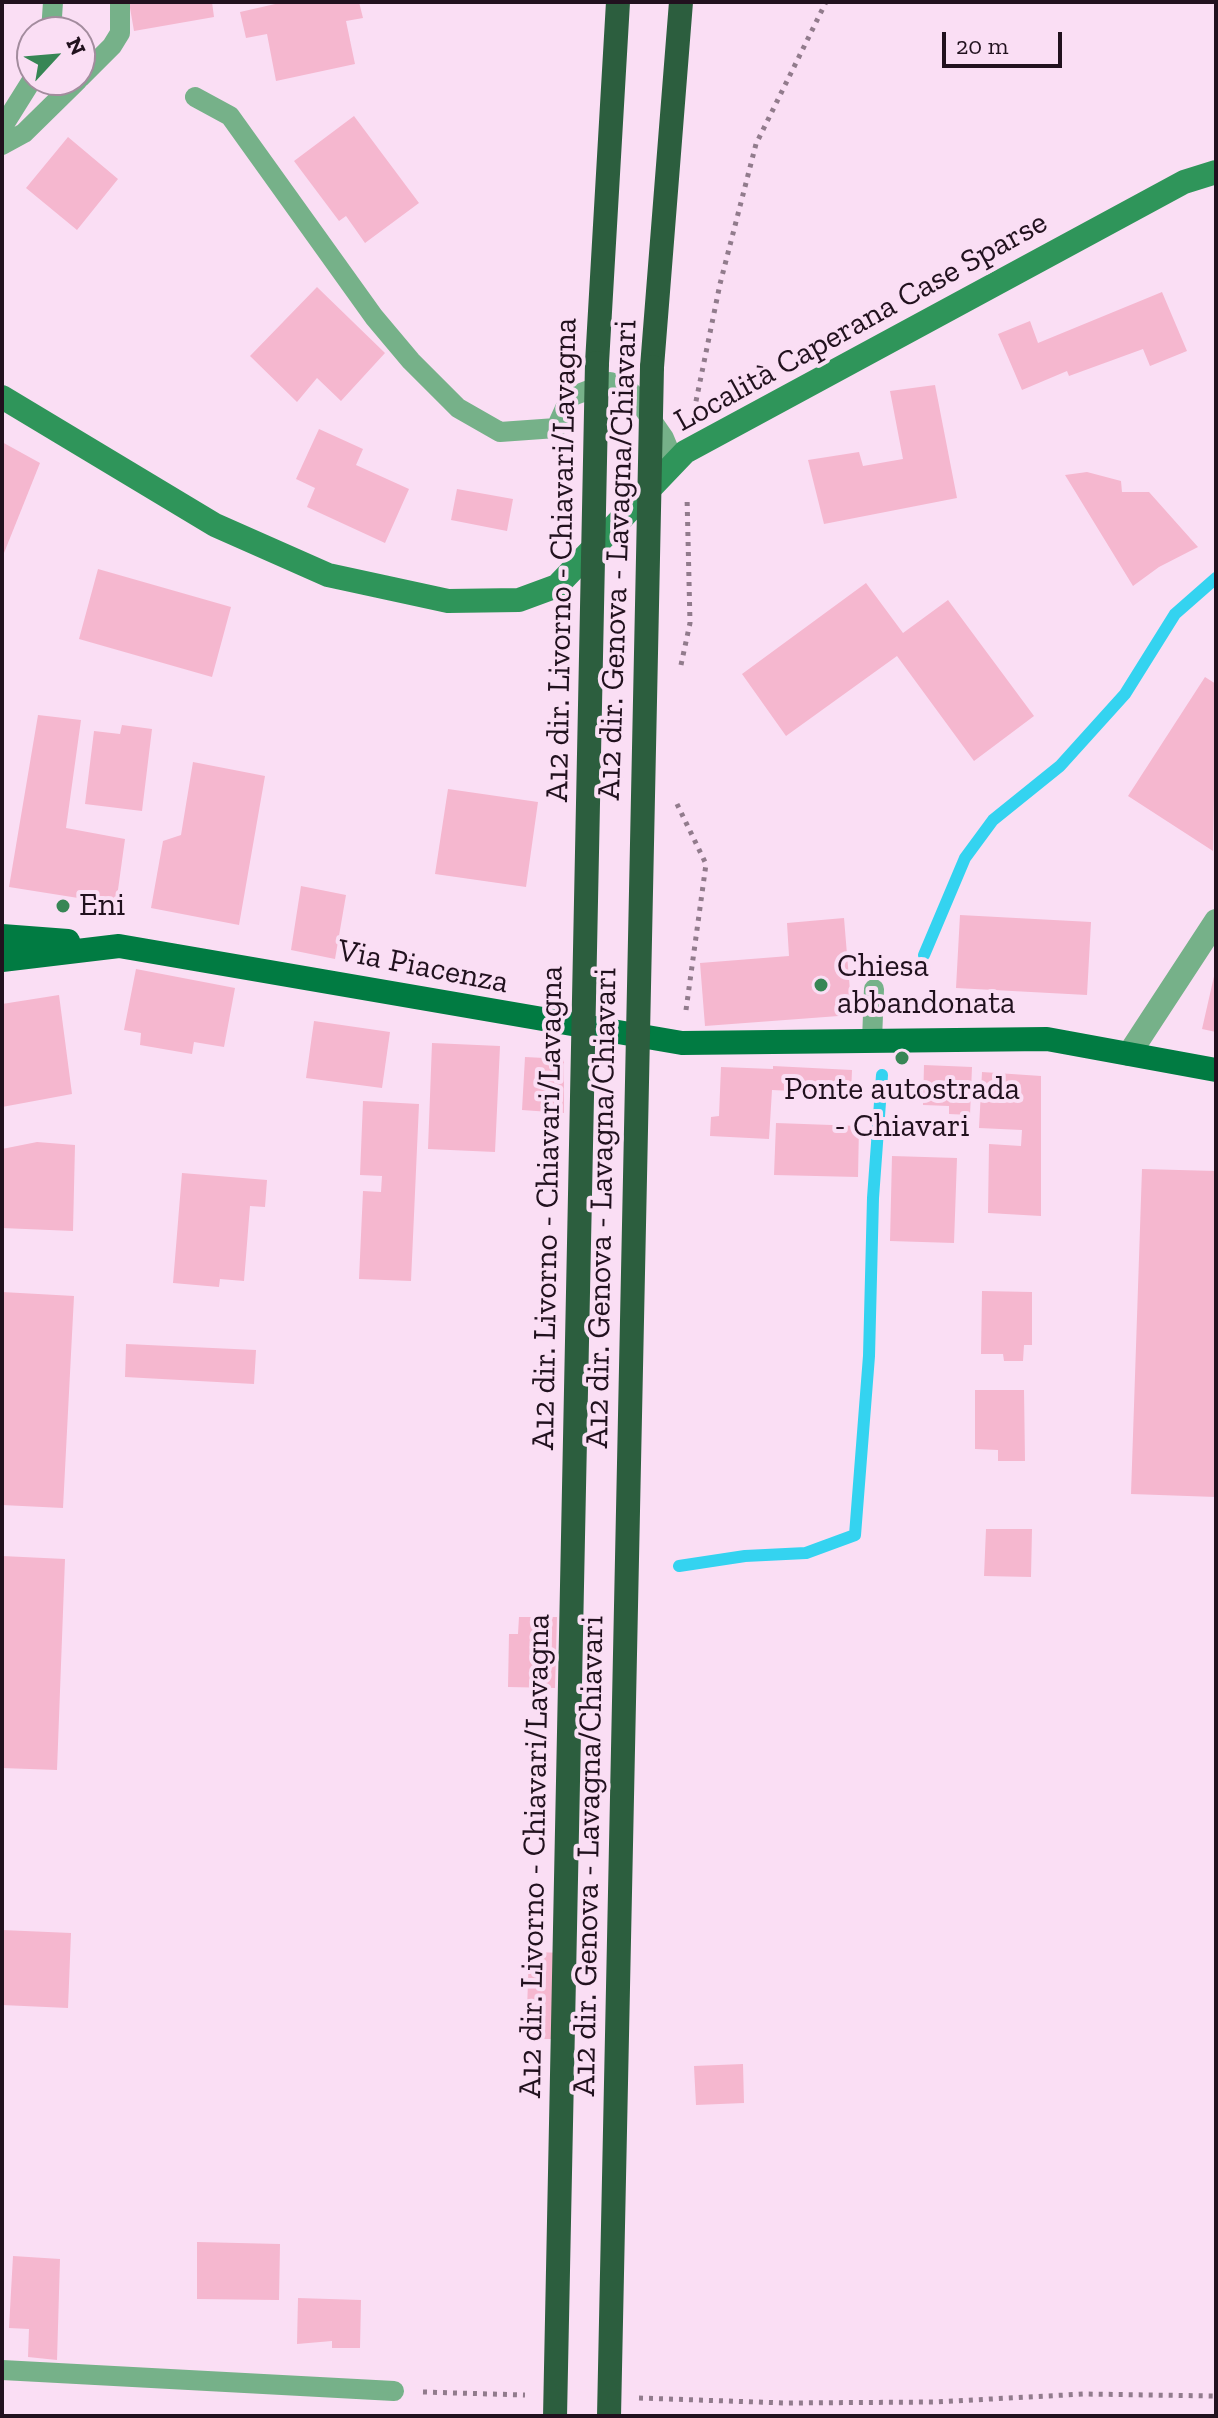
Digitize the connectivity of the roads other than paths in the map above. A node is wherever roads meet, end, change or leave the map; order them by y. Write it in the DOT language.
graph roads {
  1 [pos="120,2"];
  2 [pos="618,2"];
  3 [pos="681,2"];
  4 [pos="96,62"];
  5 [pos="22,96"];
  6 [pos="62,96"];
  7 [pos="195,97"];
  8 [pos="2,128"];
  9 [pos="2,145"];
  10 [pos="1216,172"];
  11 [pos="2,397"];
  12 [pos="680,457"];
  13 [pos="1216,921"];
  14 [pos="2,936"];
  15 [pos="119,946"];
  16 [pos="2,960"];
  17 [pos="874,989"];
  18 [pos="872,1040"];
  19 [pos="1129,1054"];
  20 [pos="1216,1070"];
  21 [pos="2,2370"];
  22 [pos="394,2391"];
  23 [pos="555,2416"];
  24 [pos="609,2416"];
  1 -- 4 [label="lane"];
  2 -- 23 [label="highway, A12 dir. Livorno - Chiavari/Lavagna, bridge"];
  3 -- 24 [label="highway, A12 dir. Genova - Lavagna/Chiavari, bridge"];
  5 -- 8 [label="lane"];
  6 -- 9 [label="lane"];
  7 -- 12 [label="lane"];
  10 -- 12 [label="street, Località Caperana Case Sparse"];
  11 -- 12 [label="street, Località Caperana Case Sparse"];
  13 -- 19 [label="street"];
  14 -- 15 [label="main road"];
  15 -- 16 [label="main road, Via Piacenza"];
  15 -- 18 [label="main road, Via Piacenza"];
  17 -- 18 [label="lane"];
  18 -- 19 [label="main road, Via Piacenza"];
  19 -- 20 [label="main road, Via Piacenza"];
  21 -- 22 [label="lane"];
}
